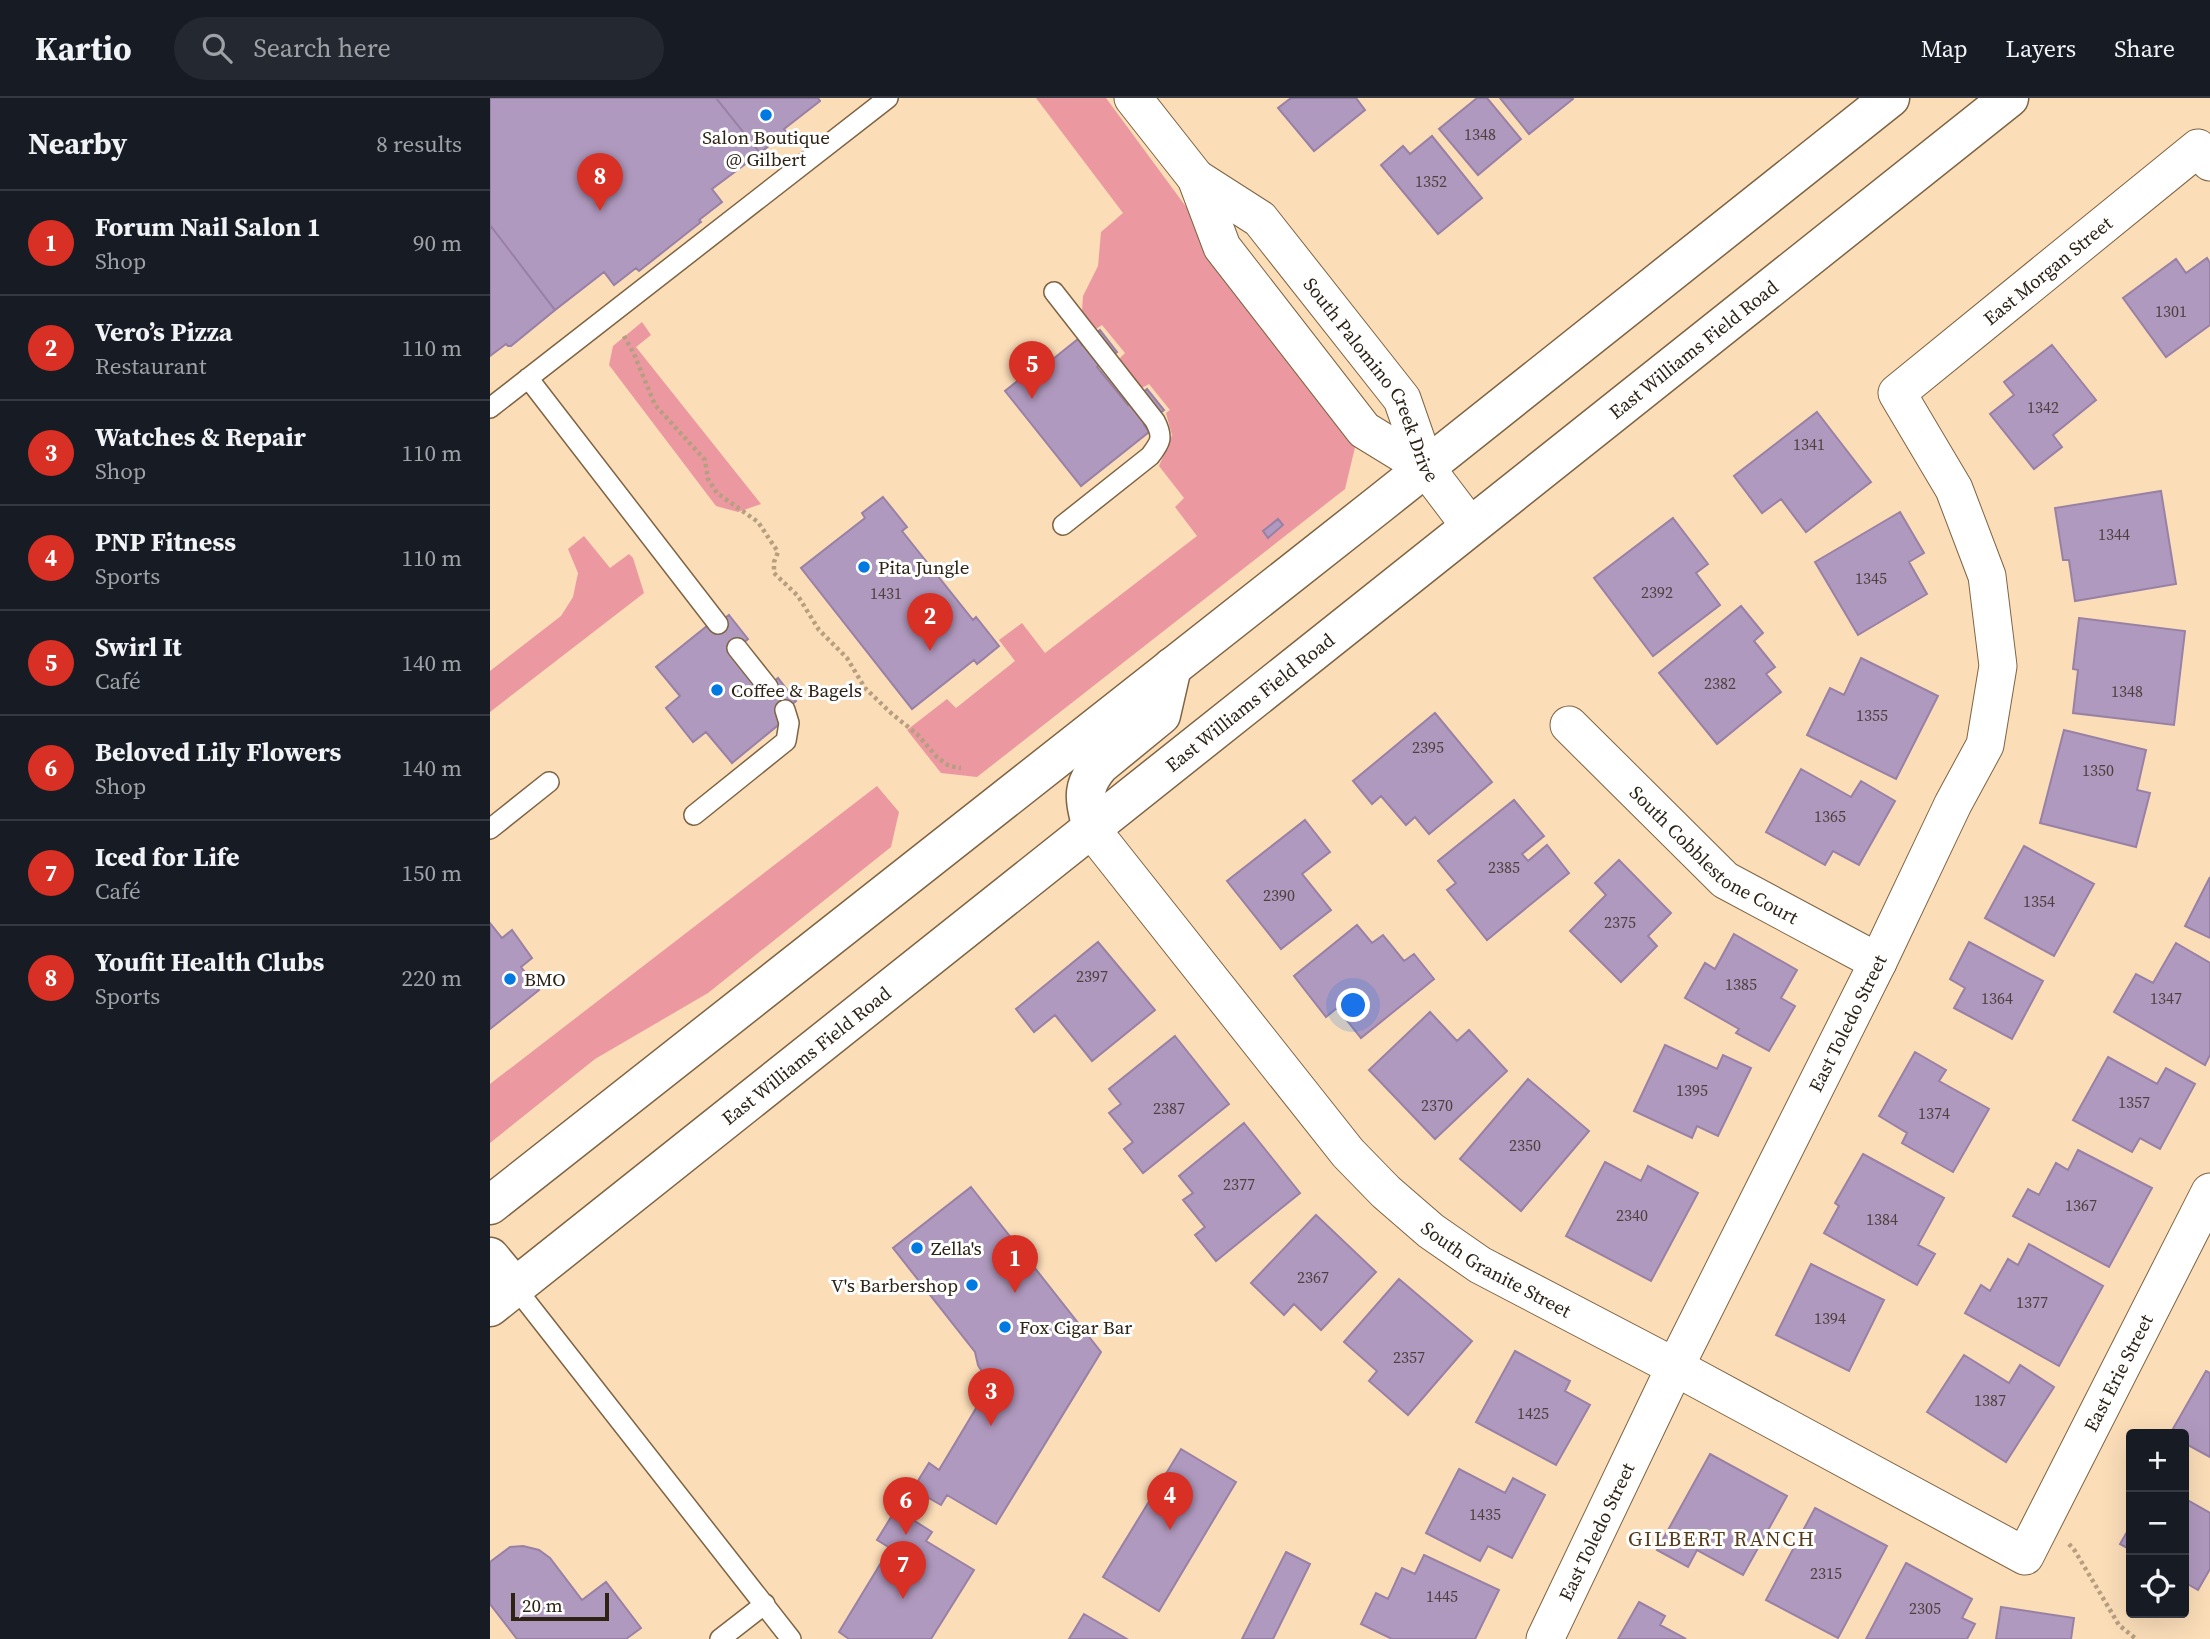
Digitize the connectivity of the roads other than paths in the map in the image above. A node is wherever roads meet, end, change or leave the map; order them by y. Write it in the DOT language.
graph roads {
  1 [pos="888,98"];
  2 [pos="1133,98"];
  3 [pos="1890,98"];
  4 [pos="2009,98"];
  5 [pos="2204,155"];
  6 [pos="1196,178"];
  7 [pos="1054,292"];
  8 [pos="528,378"];
  9 [pos="1897,393"];
  10 [pos="490,408"];
  11 [pos="1426,468"];
  12 [pos="1063,526"];
  13 [pos="1470,526"];
  14 [pos="718,624"];
  15 [pos="737,648"];
  16 [pos="1172,667"];
  17 [pos="768,687"];
  18 [pos="785,709"];
  19 [pos="1569,725"];
  20 [pos="549,782"];
  21 [pos="694,815"];
  22 [pos="490,829"];
  23 [pos="1092,830"];
  24 [pos="1878,962"];
  25 [pos="2210,1192"];
  26 [pos="490,1205"];
  27 [pos="490,1257"];
  28 [pos="503,1297"];
  29 [pos="1675,1367"];
  30 [pos="2025,1556"];
  31 [pos="765,1604"];
  32 [pos="720,1639"];
  33 [pos="791,1639"];
  34 [pos="1545,1639"];
  1 -- 8 [label="lane"];
  2 -- 6 [label="street, South Palomino Creek Drive"];
  3 -- 11 [label="main road"];
  4 -- 13 [label="main road, East Williams Field Road"];
  5 -- 9 [label="street, East Morgan Street"];
  6 -- 11 [label="street, South Palomino Creek Drive"];
  6 -- 11 [label="street, South Palomino Creek Drive"];
  7 -- 12 [label="lane"];
  8 -- 10 [label="lane"];
  8 -- 14 [label="lane"];
  9 -- 24 [label="street, East Toledo Street"];
  11 -- 13 [label="street"];
  11 -- 16 [label="main road"];
  13 -- 23 [label="main road, East Williams Field Road"];
  15 -- 17 [label="lane"];
  16 -- 23 [label="main road"];
  16 -- 26 [label="main road"];
  18 -- 21 [label="lane"];
  19 -- 24 [label="street, South Cobblestone Court"];
  20 -- 22 [label="lane"];
  23 -- 28 [label="main road, East Williams Field Road"];
  23 -- 29 [label="street, South Granite Street"];
  24 -- 29 [label="street, East Toledo Street"];
  25 -- 30 [label="street, East Erie Street"];
  27 -- 28 [label="main road"];
  28 -- 31 [label="lane"];
  29 -- 30 [label="street, South Granite Street"];
  29 -- 34 [label="street, East Toledo Street"];
  31 -- 32 [label="lane"];
  31 -- 33 [label="lane"];
}
